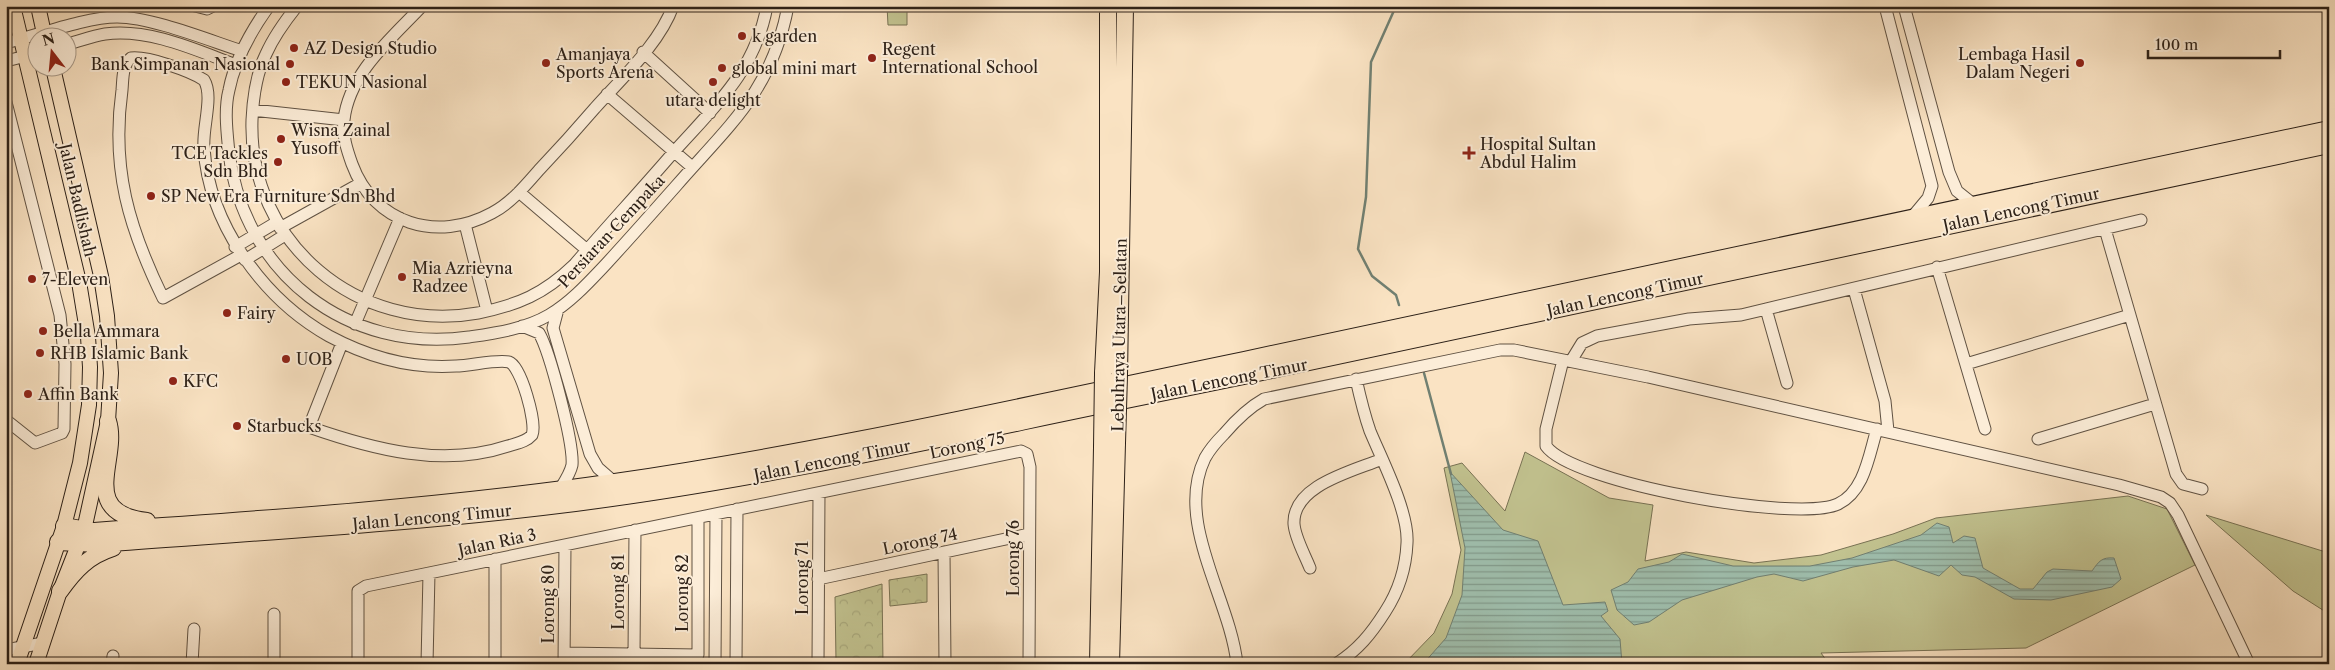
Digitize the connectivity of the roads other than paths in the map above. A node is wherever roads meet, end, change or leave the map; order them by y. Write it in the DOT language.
graph roads {
  1 [pos="13,6"];
  2 [pos="38,6"];
  3 [pos="195,6"];
  4 [pos="213,6"];
  5 [pos="269,6"];
  6 [pos="297,6"];
  7 [pos="422,6"];
  8 [pos="673,6"];
  9 [pos="767,6"];
  10 [pos="788,6"];
  11 [pos="1108,6"];
  12 [pos="1126,6"];
  13 [pos="1885,6"];
  14 [pos="1904,6"];
  15 [pos="43,28"];
  16 [pos="71,28"];
  17 [pos="28,38"];
  18 [pos="21,39"];
  19 [pos="78,41"];
  20 [pos="6,43"];
  21 [pos="28,50"];
  22 [pos="242,51"];
  23 [pos="643,52"];
  24 [pos="28,56"];
  25 [pos="6,61"];
  26 [pos="236,65"];
  27 [pos="36,78"];
  28 [pos="55,78"];
  29 [pos="607,94"];
  30 [pos="6,102"];
  31 [pos="252,110"];
  32 [pos="710,113"];
  33 [pos="344,120"];
  34 [pos="2329,129"];
  35 [pos="2329,144"];
  36 [pos="675,151"];
  37 [pos="692,167"];
  38 [pos="361,183"];
  39 [pos="519,192"];
  40 [pos="1972,203"];
  41 [pos="1913,216"];
  42 [pos="400,218"];
  43 [pos="2141,220"];
  44 [pos="466,224"];
  45 [pos="281,228"];
  46 [pos="2105,229"];
  47 [pos="255,235"];
  48 [pos="264,248"];
  49 [pos="587,250"];
  50 [pos="241,254"];
  51 [pos="1937,267"];
  52 [pos="1854,289"];
  53 [pos="366,301"];
  54 [pos="558,309"];
  55 [pos="1766,309"];
  56 [pos="487,311"];
  57 [pos="2130,315"];
  58 [pos="353,323"];
  59 [pos="522,326"];
  60 [pos="343,343"];
  61 [pos="1567,361"];
  62 [pos="1966,364"];
  63 [pos="1111,374"];
  64 [pos="1356,379"];
  65 [pos="1787,383"];
  66 [pos="2155,404"];
  67 [pos="6,420"];
  68 [pos="108,421"];
  69 [pos="1985,429"];
  70 [pos="1882,430"];
  71 [pos="2038,439"];
  72 [pos="1110,445"];
  73 [pos="1027,454"];
  74 [pos="1382,459"];
  75 [pos="614,482"];
  76 [pos="560,489"];
  77 [pos="2202,489"];
  78 [pos="818,492"];
  79 [pos="737,509"];
  80 [pos="716,514"];
  81 [pos="698,518"];
  82 [pos="64,526"];
  83 [pos="187,530"];
  84 [pos="635,530"];
  85 [pos="1029,534"];
  86 [pos="80,537"];
  87 [pos="58,542"];
  88 [pos="564,545"];
  89 [pos="944,552"];
  90 [pos="495,559"];
  91 [pos="1310,568"];
  92 [pos="429,573"];
  93 [pos="818,579"];
  94 [pos="60,591"];
  95 [pos="274,614"];
  96 [pos="194,629"];
  97 [pos="43,643"];
  98 [pos="23,647"];
  99 [pos="6,650"];
  100 [pos="634,654"];
  101 [pos="564,658"];
  102 [pos="17,664"];
  103 [pos="36,664"];
  104 [pos="192,664"];
  105 [pos="274,664"];
  106 [pos="358,664"];
  107 [pos="427,664"];
  108 [pos="495,664"];
  109 [pos="715,664"];
  110 [pos="736,664"];
  111 [pos="818,664"];
  112 [pos="944,664"];
  113 [pos="1029,664"];
  114 [pos="1098,664"];
  115 [pos="1110,664"];
  116 [pos="1238,664"];
  117 [pos="1336,664"];
  118 [pos="2249,664"];
  1 -- 18 [label="main road, Jalan Badlishah"];
  2 -- 15 [label="main road"];
  3 -- 4 [label="street"];
  5 -- 22 [label="street, Persiaran Cempaka"];
  6 -- 31 [label="street"];
  7 -- 33 [label="street"];
  8 -- 23 [label="street"];
  9 -- 32 [label="street"];
  10 -- 37 [label="street, Persiaran Cempaka"];
  11 -- 63 [label="highway, Lebuhraya Utara–Selatan"];
  12 -- 63 [label="highway, Lebuhraya Utara–Selatan"];
  13 -- 41 [label="street"];
  14 -- 40 [label="street"];
  16 -- 22 [label="street"];
  17 -- 18 [label="street"];
  18 -- 20 [label="street"];
  18 -- 21 [label="main road, Jalan Badlishah"];
  19 -- 26 [label="street"];
  22 -- 26 [label="street, Persiaran Cempaka"];
  23 -- 29 [label="street"];
  23 -- 32 [label="street"];
  24 -- 25 [label="street"];
  26 -- 47 [label="street, Persiaran Cempaka"];
  27 -- 82 [label="main road, Jalan Badlishah"];
  28 -- 68 [label="main road, Jalan Badlishah"];
  29 -- 36 [label="street"];
  29 -- 39 [label="street"];
  30 -- 67 [label="street"];
  31 -- 33 [label="street"];
  31 -- 45 [label="street"];
  32 -- 36 [label="street"];
  33 -- 38 [label="street"];
  34 -- 40 [label="highway, Jalan Lencong Timur"];
  35 -- 83 [label="highway, Jalan Lencong Timur"];
  36 -- 37 [label="street"];
  36 -- 49 [label="street"];
  37 -- 54 [label="street, Persiaran Cempaka"];
  38 -- 42 [label="street"];
  38 -- 45 [label="street"];
  39 -- 44 [label="street"];
  39 -- 49 [label="street"];
  40 -- 41 [label="highway, Jalan Lencong Timur"];
  41 -- 75 [label="highway, Jalan Lencong Timur"];
  42 -- 44 [label="street"];
  42 -- 53 [label="street"];
  43 -- 46 [label="street"];
  44 -- 56 [label="street"];
  45 -- 47 [label="street"];
  45 -- 48 [label="street"];
  45 -- 53 [label="street"];
  46 -- 51 [label="street"];
  46 -- 57 [label="street"];
  47 -- 48 [label="street, Persiaran Cempaka"];
  47 -- 50 [label="street"];
  48 -- 50 [label="street"];
  48 -- 58 [label="street, Persiaran Cempaka"];
  49 -- 56 [label="street"];
  50 -- 50 [label="street"];
  50 -- 60 [label="street"];
  51 -- 52 [label="street"];
  51 -- 62 [label="street"];
  52 -- 55 [label="street"];
  52 -- 70 [label="street"];
  53 -- 56 [label="street"];
  53 -- 58 [label="street"];
  54 -- 59 [label="street, Persiaran Cempaka"];
  54 -- 75 [label="street"];
  55 -- 61 [label="street"];
  55 -- 65 [label="street"];
  57 -- 62 [label="street"];
  57 -- 66 [label="street"];
  58 -- 59 [label="street, Persiaran Cempaka"];
  58 -- 60 [label="street"];
  59 -- 76 [label="street"];
  60 -- 60 [label="street"];
  61 -- 64 [label="street"];
  61 -- 70 [label="street"];
  61 -- 70 [label="street"];
  62 -- 69 [label="street"];
  63 -- 72 [label="highway, Lebuhraya Utara–Selatan, bridge"];
  64 -- 74 [label="street"];
  64 -- 116 [label="street"];
  66 -- 71 [label="street"];
  66 -- 77 [label="street"];
  68 -- 83 [label="highway"];
  68 -- 86 [label="main road, Jalan Badlishah"];
  70 -- 118 [label="street"];
  72 -- 114 [label="highway, Lebuhraya Utara–Selatan"];
  72 -- 115 [label="highway, Lebuhraya Utara–Selatan"];
  73 -- 78 [label="street, Lorong 75"];
  73 -- 85 [label="street, Lorong 76"];
  74 -- 91 [label="street"];
  74 -- 117 [label="street"];
  75 -- 76 [label="highway, Jalan Lencong Timur"];
  76 -- 83 [label="highway, Jalan Lencong Timur"];
  78 -- 79 [label="street, Lorong 75"];
  78 -- 93 [label="street, Lorong 71"];
  79 -- 80 [label="street, Lorong 75"];
  79 -- 110 [label="street"];
  80 -- 81 [label="street, Jalan Ria 3"];
  80 -- 109 [label="street"];
  81 -- 84 [label="street, Jalan Ria 3"];
  81 -- 100 [label="street, Lorong 82"];
  82 -- 86 [label="highway, Jalan Lencong Timur"];
  82 -- 87 [label="main road, Jalan Badlishah"];
  83 -- 86 [label="highway, Jalan Lencong Timur"];
  83 -- 94 [label="highway"];
  84 -- 88 [label="street, Jalan Ria 3"];
  84 -- 100 [label="street, Lorong 81"];
  85 -- 89 [label="street, Lorong 74"];
  85 -- 113 [label="street, Lorong 76"];
  86 -- 87 [label="highway, Jalan Lencong Timur"];
  86 -- 94 [label="main road, Jalan Badlishah"];
  87 -- 98 [label="main road, Jalan Badlishah"];
  88 -- 90 [label="street, Jalan Ria 3"];
  88 -- 101 [label="street, Lorong 80"];
  89 -- 93 [label="street, Lorong 74"];
  89 -- 112 [label="street"];
  90 -- 92 [label="street, Jalan Ria 3"];
  90 -- 108 [label="street"];
  92 -- 106 [label="street, Jalan Ria 3"];
  92 -- 107 [label="street"];
  93 -- 111 [label="street, Lorong 71"];
  94 -- 97 [label="main road, Jalan Badlishah"];
  95 -- 105 [label="street"];
  96 -- 104 [label="street"];
  97 -- 98 [label="street"];
  97 -- 103 [label="main road, Jalan Badlishah"];
  98 -- 99 [label="street"];
  98 -- 102 [label="main road, Jalan Badlishah"];
  100 -- 101 [label="street, Lorong 82"];
}
